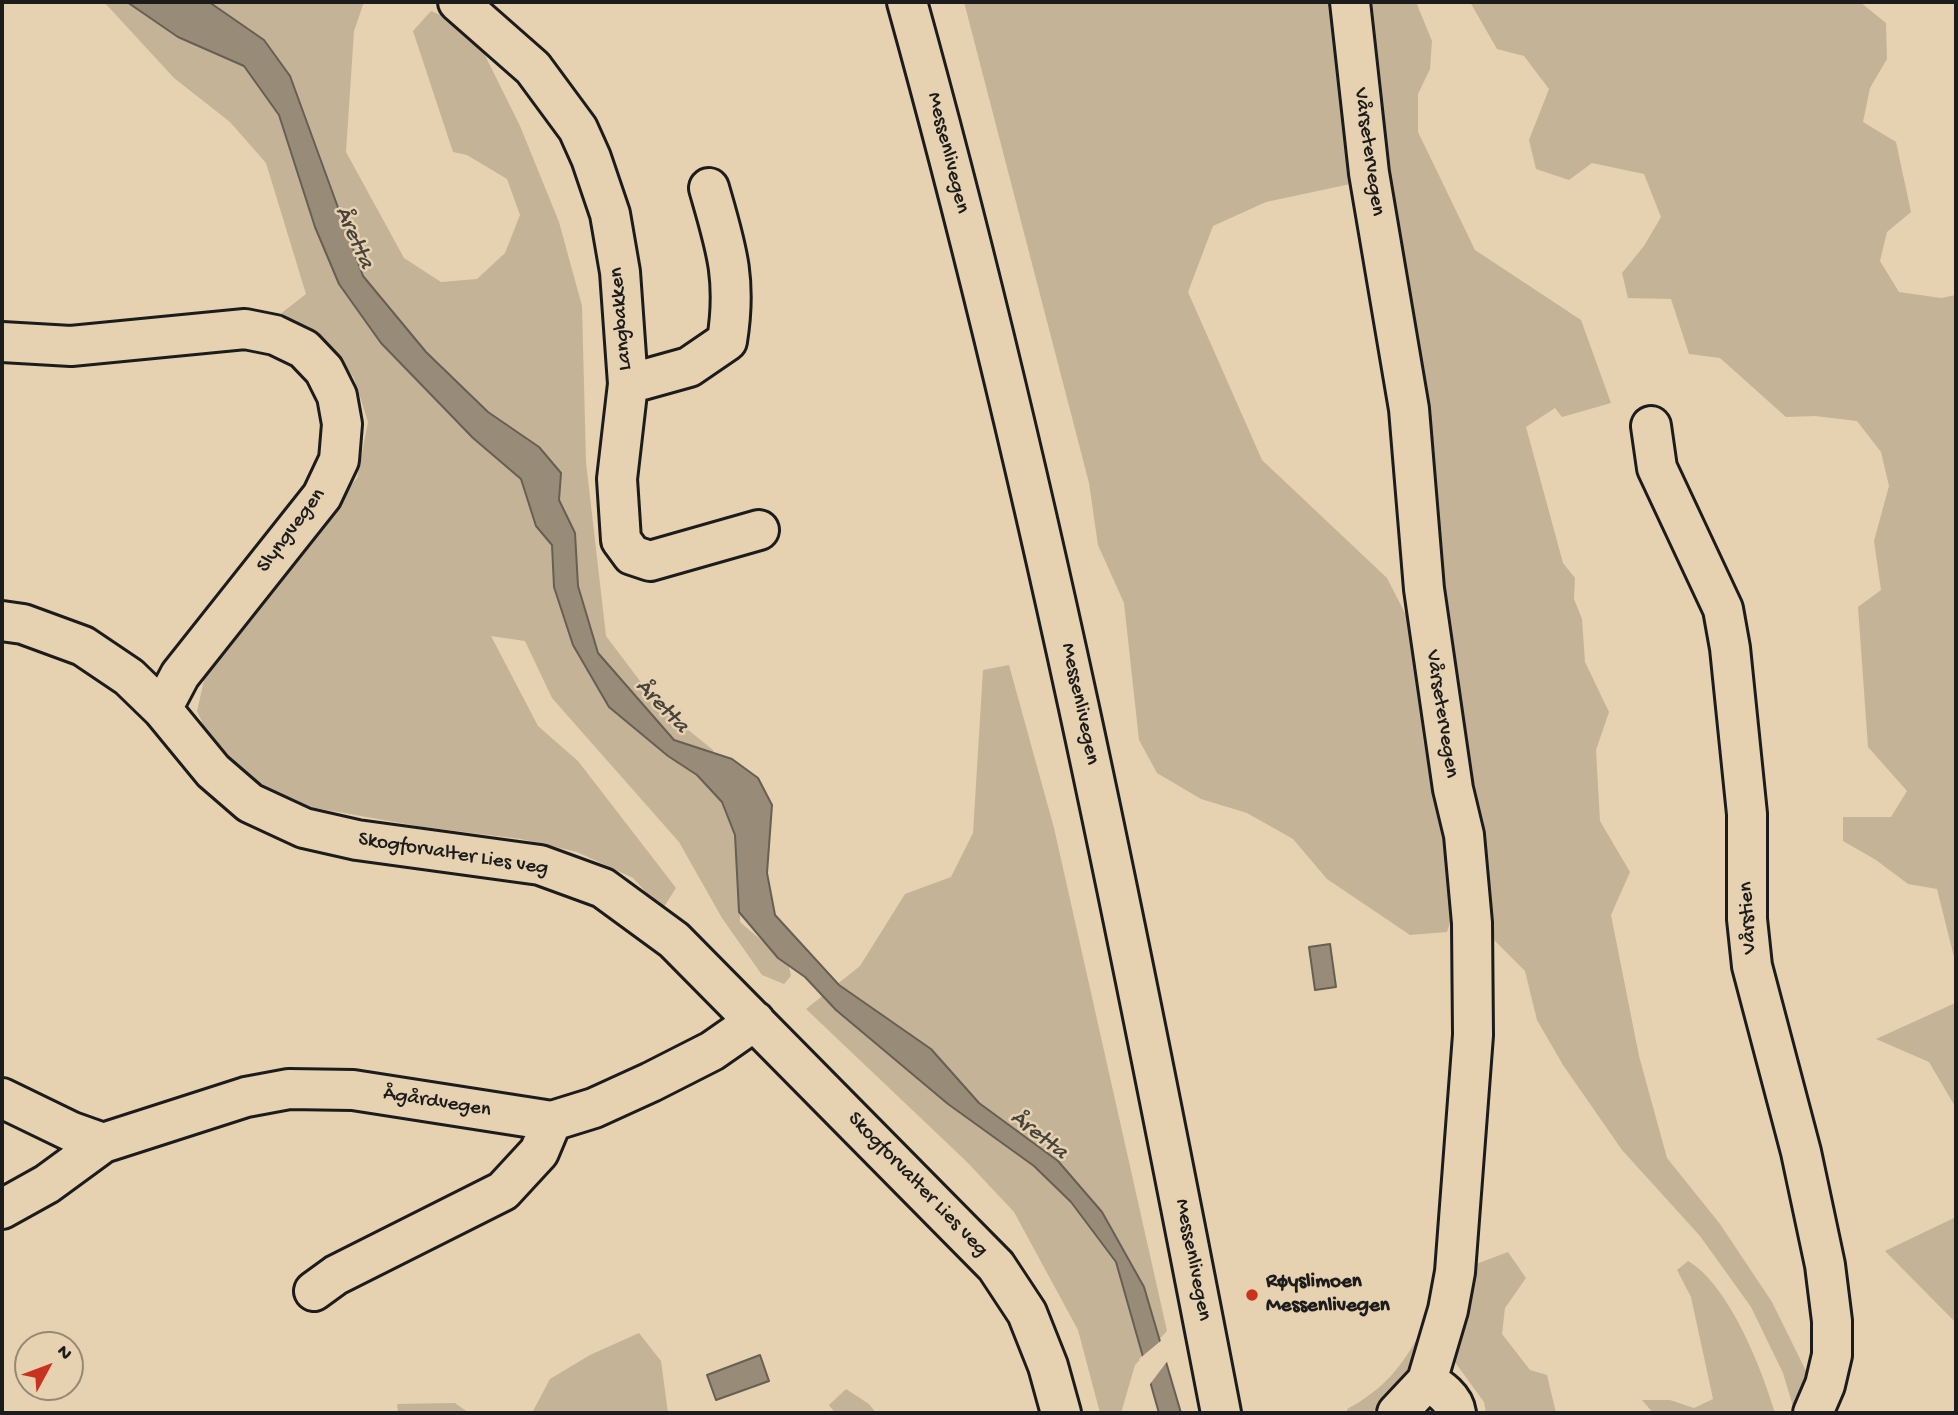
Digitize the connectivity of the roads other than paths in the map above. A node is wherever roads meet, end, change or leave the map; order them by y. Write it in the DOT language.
graph roads {
  1 [pos="458,2"];
  2 [pos="907,2"];
  3 [pos="1350,2"];
  4 [pos="709,188"];
  5 [pos="2,342"];
  6 [pos="628,384"];
  7 [pos="1651,426"];
  8 [pos="760,530"];
  9 [pos="2,621"];
  10 [pos="162,709"];
  11 [pos="755,1021"];
  12 [pos="2,1098"];
  13 [pos="552,1121"];
  14 [pos="103,1143"];
  15 [pos="2,1209"];
  16 [pos="314,1291"];
  17 [pos="1427,1381"];
  18 [pos="1061,1413"];
  19 [pos="1221,1413"];
  20 [pos="1397,1413"];
  21 [pos="1456,1413"];
  22 [pos="1813,1413"];
  1 -- 6 [label="street, Langbakken"];
  2 -- 19 [label="street, Messenlivegen"];
  3 -- 17 [label="street, Vårsetervegen"];
  4 -- 6 [label="street"];
  5 -- 10 [label="street, Slyngvegen"];
  6 -- 8 [label="street, Langbakken"];
  7 -- 22 [label="street, Vårstien"];
  9 -- 10 [label="street, Skogforvalter Lies veg"];
  10 -- 11 [label="street, Skogforvalter Lies veg"];
  11 -- 13 [label="street, Ågårdvegen"];
  11 -- 18 [label="street, Skogforvalter Lies veg"];
  12 -- 14 [label="street"];
  13 -- 14 [label="street, Ågårdvegen"];
  13 -- 16 [label="street"];
  14 -- 15 [label="street, Ågårdvegen"];
  17 -- 20 [label="street, Vårsetervegen"];
  17 -- 21 [label="street"];
}
